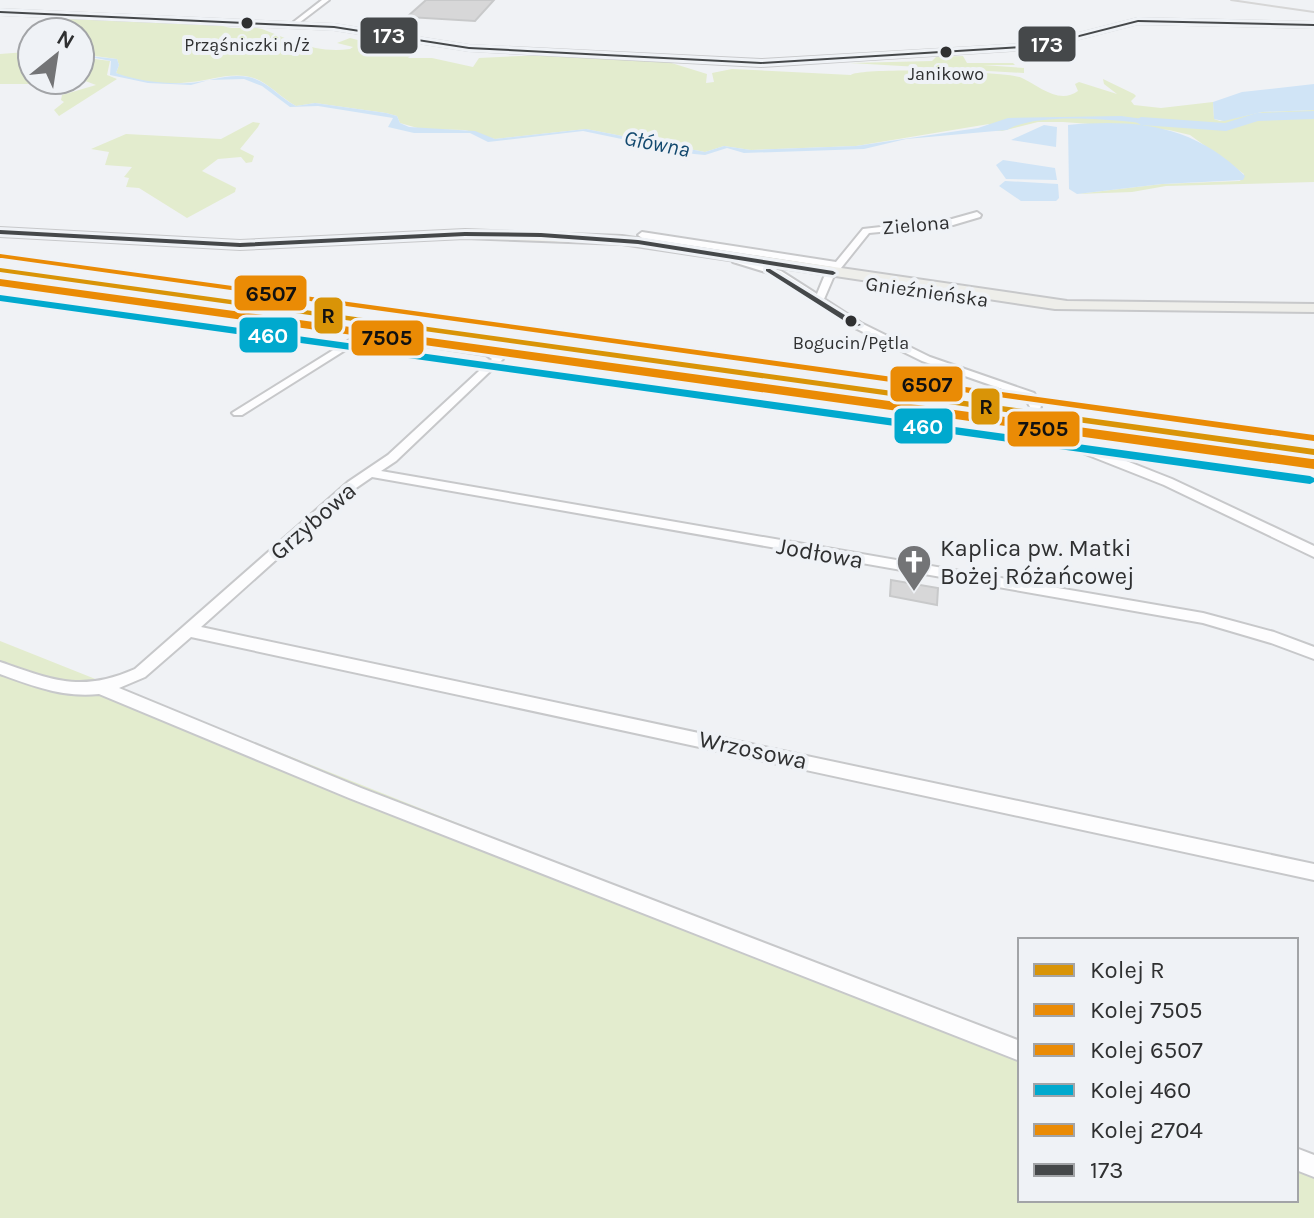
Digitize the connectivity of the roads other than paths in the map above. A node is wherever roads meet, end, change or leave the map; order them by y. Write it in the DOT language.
graph roads {
  1 [pos="326,0"];
  2 [pos="0,12"];
  3 [pos="293,25"];
  4 [pos="1314,25"];
  5 [pos="977,215"];
  6 [pos="0,229"];
  7 [pos="642,235"];
  8 [pos="600,239"];
  9 [pos="738,262"];
  10 [pos="834,272"];
  11 [pos="819,300"];
  12 [pos="1314,308"];
  13 [pos="238,413"];
  14 [pos="371,473"];
  15 [pos="1314,552"];
  16 [pos="191,631"];
  17 [pos="1314,653"];
  18 [pos="0,668"];
  19 [pos="104,689"];
  20 [pos="1314,872"];
  21 [pos="1018,1050"];
  1 -- 3 [label="street"];
  2 -- 3 [label="street"];
  3 -- 4 [label="street"];
  5 -- 10 [label="street, Zielona"];
  6 -- 8 [label="main road, Gnieźnieńska"];
  7 -- 10 [label="street"];
  8 -- 9 [label="main road, Gnieźnieńska"];
  8 -- 10 [label="main road, Gnieźnieńska"];
  9 -- 10 [label="main road, Gnieźnieńska"];
  9 -- 11 [label="street"];
  10 -- 11 [label="street, Zielona"];
  10 -- 12 [label="main road, Gnieźnieńska"];
  11 -- 15 [label="street"];
  13 -- 14 [label="street, Grzybowa"];
  14 -- 16 [label="street, Grzybowa"];
  14 -- 17 [label="street, Jodłowa"];
  16 -- 19 [label="street, Grzybowa"];
  16 -- 20 [label="street, Wrzosowa"];
  18 -- 19 [label="street"];
  19 -- 21 [label="street"];
}
